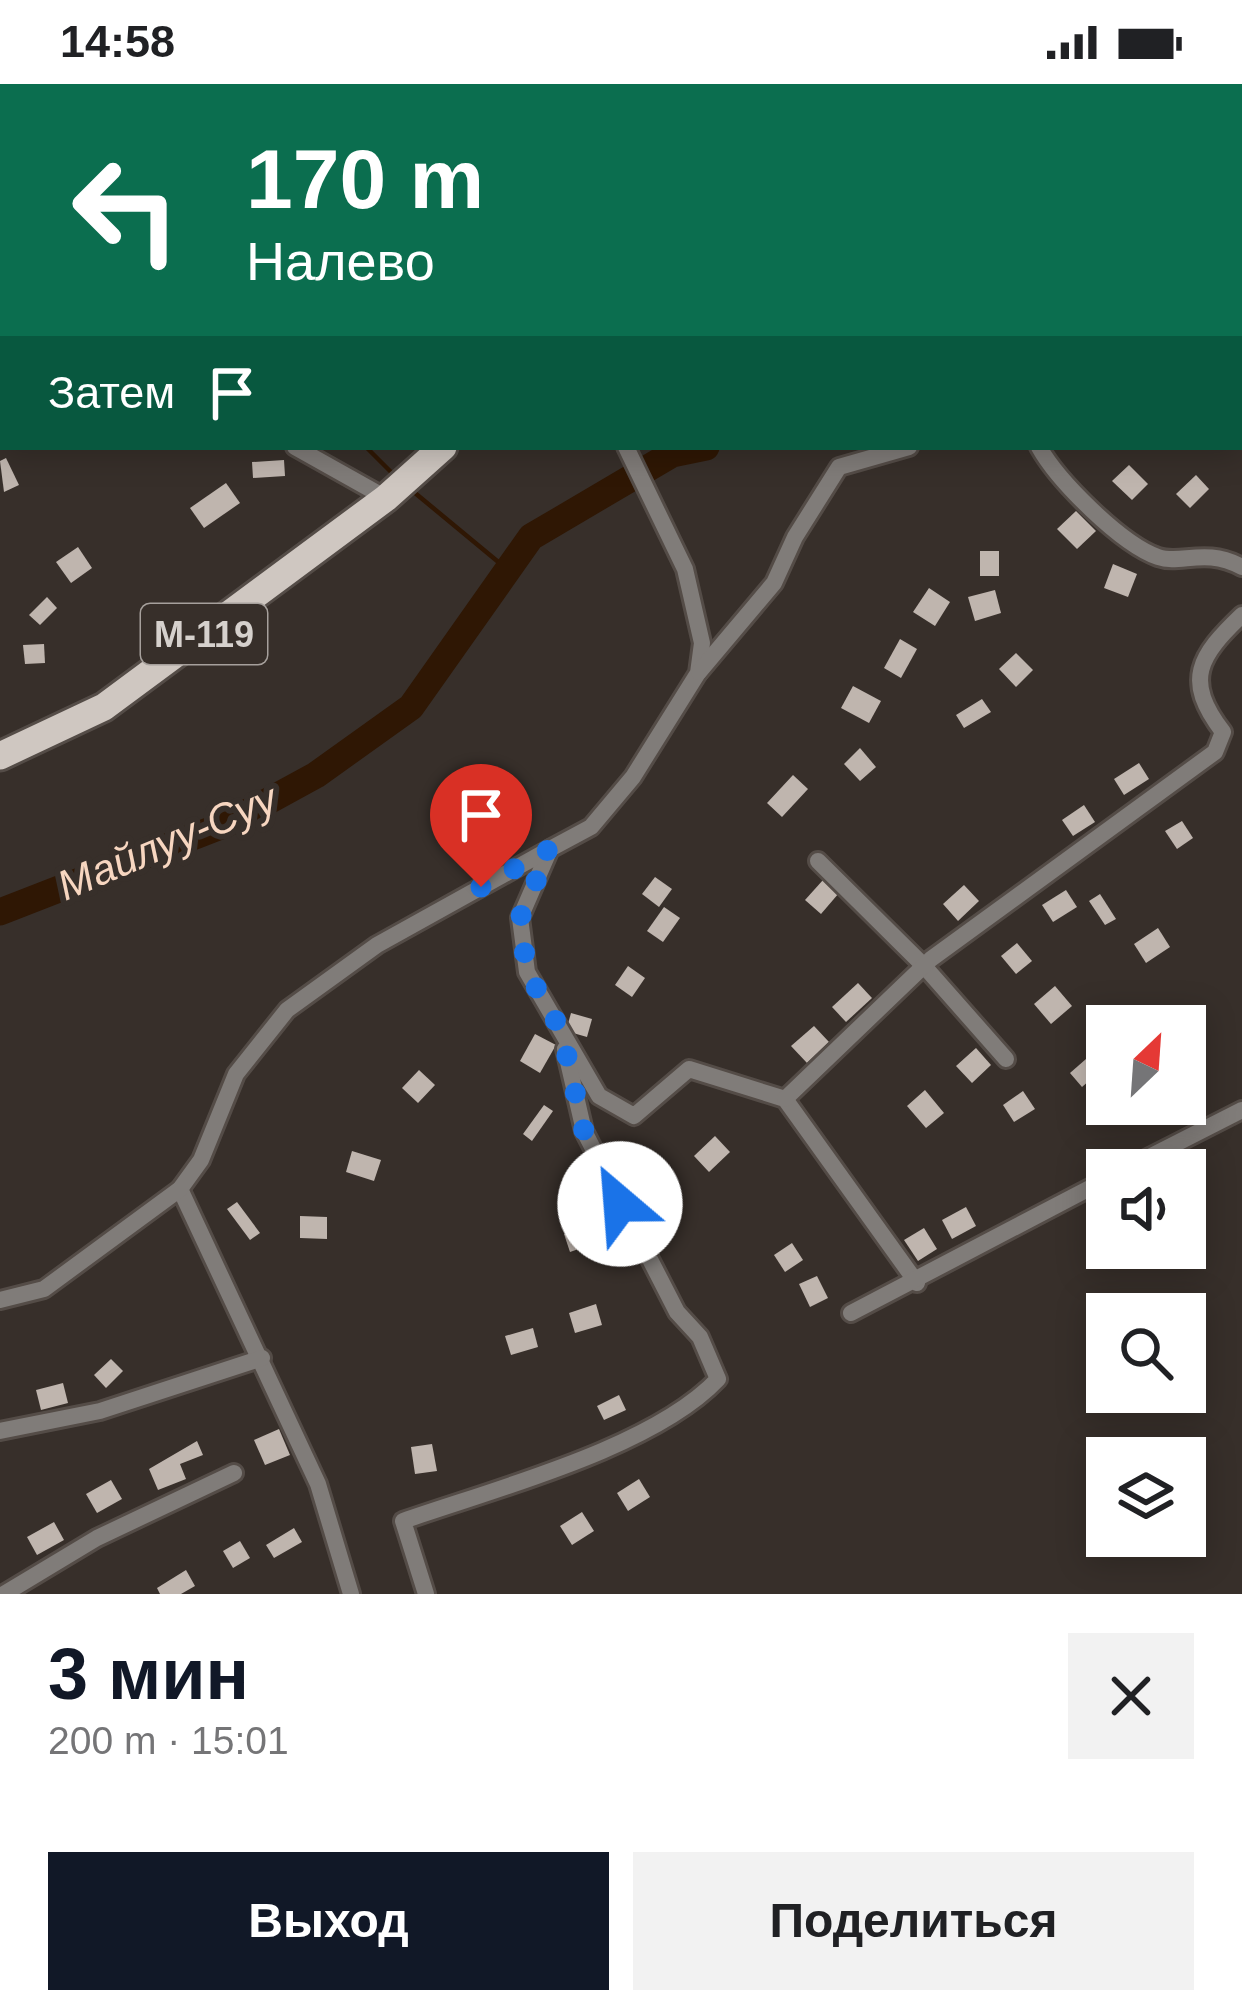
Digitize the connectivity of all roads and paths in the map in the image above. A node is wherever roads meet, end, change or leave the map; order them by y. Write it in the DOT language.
graph roads {
  1 [pos="301,450"];
  2 [pos="440,450"];
  3 [pos="628,450"];
  4 [pos="898,450"];
  5 [pos="1041,450"];
  6 [pos="390,494"];
  7 [pos="1242,567"];
  8 [pos="1242,615"];
  9 [pos="698,673"];
  10 [pos="0,756"];
  11 [pos="550,849"];
  12 [pos="818,861"];
  13 [pos="924,966"];
  14 [pos="561,1030"];
  15 [pos="1006,1059"];
  16 [pos="785,1099"];
  17 [pos="1242,1110"];
  18 [pos="1165,1149"];
  19 [pos="180,1190"];
  20 [pos="1086,1191"];
  21 [pos="917,1283"];
  22 [pos="0,1300"];
  23 [pos="851,1313"];
  24 [pos="262,1358"];
  25 [pos="0,1431"];
  26 [pos="234,1473"];
  27 [pos="4,1594"];
  28 [pos="351,1594"];
  29 [pos="426,1594"];
  1 -- 6 [label="street"];
  2 -- 6 [label="main road, М-119"];
  3 -- 9 [label="street"];
  4 -- 9 [label="street"];
  5 -- 7 [label="street"];
  6 -- 10 [label="main road, М-119"];
  8 -- 13 [label="street"];
  9 -- 11 [label="street"];
  11 -- 14 [label="street"];
  11 -- 19 [label="street"];
  12 -- 13 [label="street"];
  13 -- 15 [label="street"];
  13 -- 16 [label="street"];
  14 -- 16 [label="street"];
  14 -- 29 [label="street"];
  16 -- 21 [label="street"];
  17 -- 18 [label="street"];
  19 -- 22 [label="street"];
  19 -- 24 [label="street"];
  20 -- 21 [label="street"];
  21 -- 23 [label="street"];
  24 -- 25 [label="street"];
  24 -- 28 [label="street"];
  26 -- 27 [label="street"];
}
